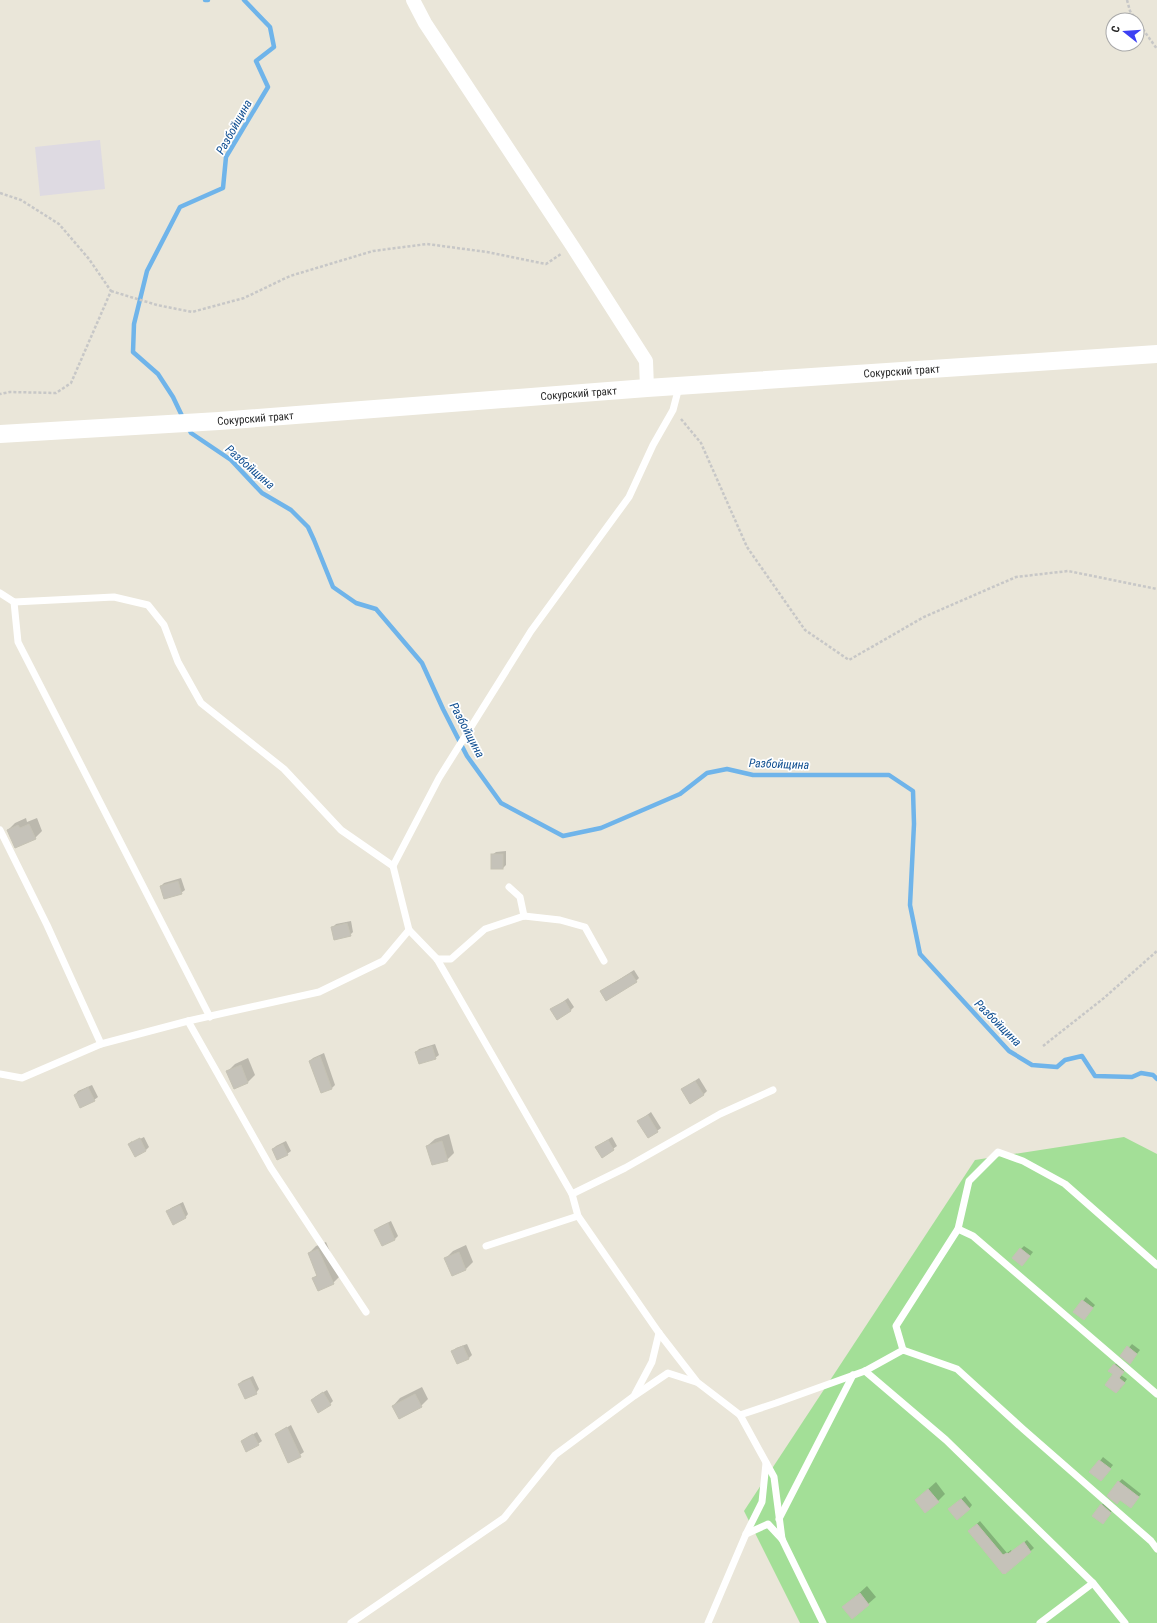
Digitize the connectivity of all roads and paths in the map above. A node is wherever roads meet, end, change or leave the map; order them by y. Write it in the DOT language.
graph roads {
  1 [pos="413,0"];
  2 [pos="1127,0"];
  3 [pos="1131,12"];
  4 [pos="1145,32"];
  5 [pos="1157,49"];
  6 [pos="0,194"];
  7 [pos="573,246"];
  8 [pos="111,291"];
  9 [pos="1157,354"];
  10 [pos="679,387"];
  11 [pos="647,388"];
  12 [pos="0,394"];
  13 [pos="673,410"];
  14 [pos="0,434"];
  15 [pos="1157,589"];
  16 [pos="0,593"];
  17 [pos="14,602"];
  18 [pos="0,830"];
  19 [pos="393,866"];
  20 [pos="509,887"];
  21 [pos="524,916"];
  22 [pos="409,930"];
  23 [pos="1157,951"];
  24 [pos="437,959"];
  25 [pos="604,961"];
  26 [pos="210,1017"];
  27 [pos="188,1021"];
  28 [pos="101,1044"];
  29 [pos="1043,1046"];
  30 [pos="0,1074"];
  31 [pos="773,1090"];
  32 [pos="572,1194"];
  33 [pos="578,1216"];
  34 [pos="958,1229"];
  35 [pos="486,1246"];
  36 [pos="1157,1265"];
  37 [pos="366,1312"];
  38 [pos="659,1333"];
  39 [pos="903,1350"];
  40 [pos="865,1371"];
  41 [pos="853,1375"];
  42 [pos="697,1382"];
  43 [pos="1157,1394"];
  44 [pos="634,1396"];
  45 [pos="740,1415"];
  46 [pos="766,1463"];
  47 [pos="779,1519"];
  48 [pos="746,1534"];
  49 [pos="782,1538"];
  50 [pos="1157,1549"];
  51 [pos="1093,1584"];
  52 [pos="351,1623"];
  53 [pos="708,1623"];
  54 [pos="823,1623"];
  55 [pos="1040,1623"];
  56 [pos="1125,1623"];
  1 -- 7 [label="street"];
  2 -- 3 [label="path"];
  4 -- 5 [label="path"];
  6 -- 8 [label="path"];
  7 -- 8 [label="path"];
  7 -- 11 [label="street"];
  8 -- 12 [label="path"];
  9 -- 10 [label="street, Сокурский тракт"];
  10 -- 11 [label="street, Сокурский тракт"];
  10 -- 13 [label="lane"];
  11 -- 14 [label="street, Сокурский тракт"];
  13 -- 15 [label="path"];
  13 -- 19 [label="lane"];
  16 -- 17 [label="lane"];
  17 -- 19 [label="lane"];
  17 -- 26 [label="lane"];
  18 -- 28 [label="lane"];
  19 -- 22 [label="lane"];
  20 -- 21 [label="lane"];
  21 -- 24 [label="lane"];
  21 -- 25 [label="lane"];
  22 -- 24 [label="lane"];
  22 -- 26 [label="lane"];
  23 -- 29 [label="path"];
  24 -- 32 [label="lane"];
  26 -- 27 [label="lane"];
  27 -- 28 [label="lane"];
  27 -- 37 [label="lane"];
  28 -- 30 [label="lane"];
  31 -- 32 [label="lane"];
  32 -- 33 [label="lane"];
  33 -- 35 [label="lane"];
  33 -- 38 [label="lane"];
  34 -- 36 [label="lane"];
  34 -- 39 [label="lane"];
  34 -- 43 [label="lane"];
  38 -- 42 [label="lane"];
  38 -- 44 [label="lane"];
  39 -- 40 [label="lane"];
  39 -- 50 [label="lane"];
  40 -- 41 [label="lane"];
  40 -- 51 [label="lane"];
  41 -- 45 [label="lane"];
  41 -- 47 [label="lane"];
  42 -- 44 [label="lane"];
  42 -- 45 [label="lane"];
  44 -- 52 [label="lane"];
  45 -- 46 [label="lane"];
  46 -- 47 [label="lane"];
  46 -- 48 [label="lane"];
  47 -- 49 [label="lane"];
  48 -- 49 [label="lane"];
  48 -- 53 [label="lane"];
  49 -- 54 [label="lane"];
  51 -- 55 [label="lane"];
  51 -- 56 [label="lane"];
}
